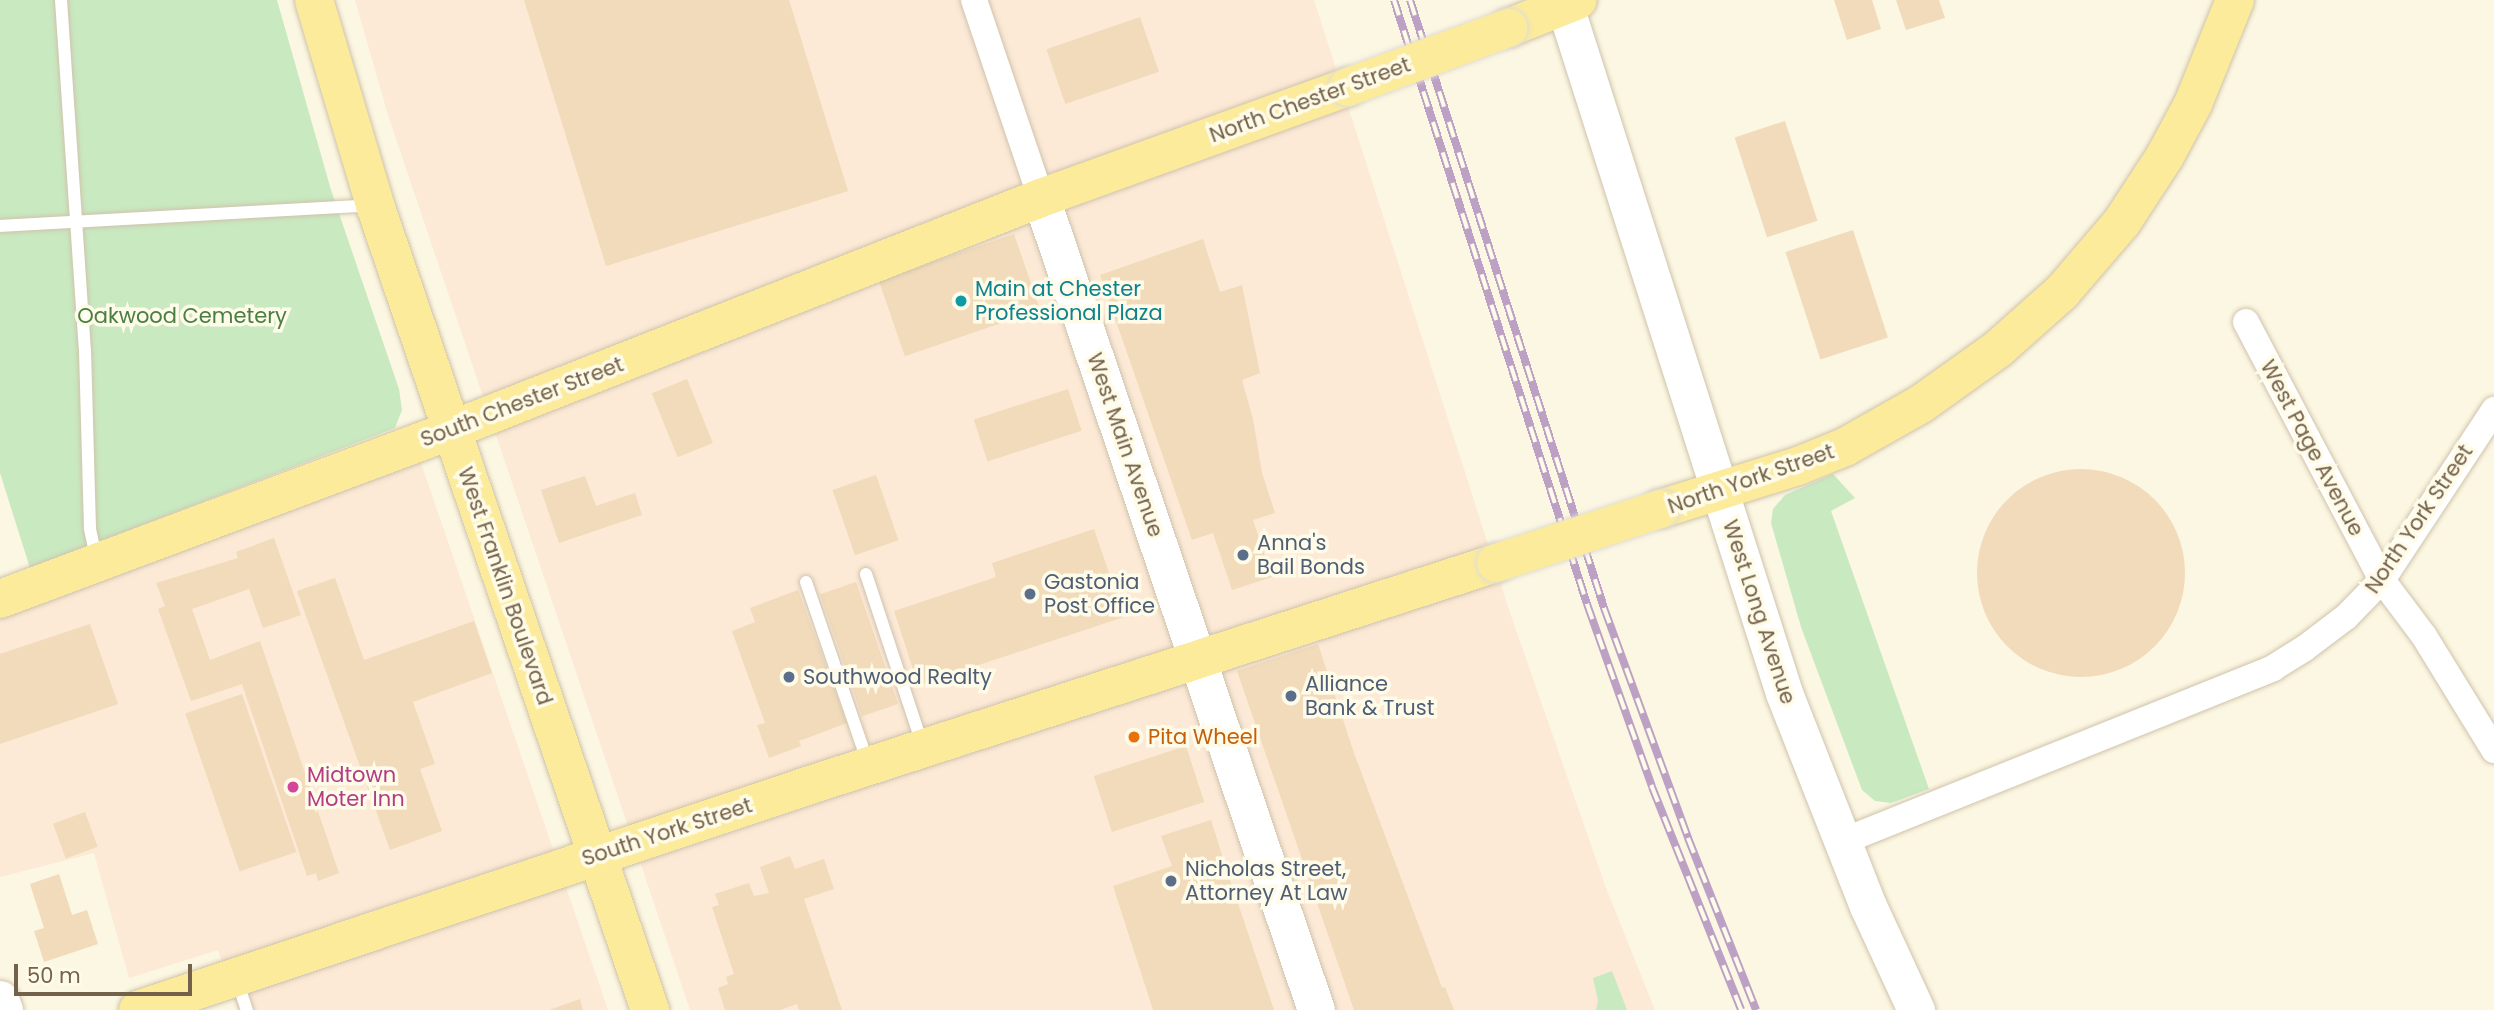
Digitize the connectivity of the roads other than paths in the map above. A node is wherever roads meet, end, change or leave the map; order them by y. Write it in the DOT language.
graph roads {
  1 [pos="61,0"];
  2 [pos="314,0"];
  3 [pos="974,0"];
  4 [pos="2235,0"];
  5 [pos="1569,2"];
  6 [pos="1041,198"];
  7 [pos="375,205"];
  8 [pos="78,222"];
  9 [pos="0,226"];
  10 [pos="2246,321"];
  11 [pos="2494,410"];
  12 [pos="451,430"];
  13 [pos="1720,490"];
  14 [pos="96,561"];
  15 [pos="866,574"];
  16 [pos="2382,580"];
  17 [pos="806,582"];
  18 [pos="0,599"];
  19 [pos="1198,659"];
  20 [pos="924,749"];
  21 [pos="2494,750"];
  22 [pos="869,766"];
  23 [pos="1841,842"];
  24 [pos="597,855"];
  25 [pos="241,993"];
  26 [pos="0,999"];
  27 [pos="4,1010"];
  28 [pos="138,1010"];
  29 [pos="650,1010"];
  30 [pos="1316,1010"];
  31 [pos="1916,1010"];
  1 -- 8 [label="lane"];
  2 -- 7 [label="main road, West Franklin Boulevard"];
  3 -- 6 [label="street, West Main Avenue"];
  4 -- 13 [label="main road, North York Street"];
  5 -- 6 [label="main road, North Chester Street, bridge"];
  5 -- 13 [label="main road, West Long Avenue"];
  6 -- 12 [label="main road, South Chester Street"];
  6 -- 19 [label="main road, West Main Avenue"];
  7 -- 8 [label="lane"];
  7 -- 12 [label="main road, West Franklin Boulevard"];
  8 -- 9 [label="lane"];
  8 -- 14 [label="lane"];
  10 -- 16 [label="street, West Page Avenue"];
  11 -- 16 [label="street, North York Street"];
  12 -- 14 [label="main road, South Chester Street"];
  12 -- 24 [label="main road, West Franklin Boulevard"];
  13 -- 19 [label="main road, North York Street, bridge"];
  13 -- 23 [label="main road, West Long Avenue"];
  14 -- 18 [label="main road, South Chester Street"];
  15 -- 20 [label="lane"];
  16 -- 21 [label="street, West Page Avenue"];
  16 -- 23 [label="street, North York Street"];
  17 -- 22 [label="lane"];
  19 -- 20 [label="main road, South York Street"];
  19 -- 30 [label="main road, West Main Avenue"];
  20 -- 22 [label="main road, South York Street"];
  22 -- 24 [label="main road, South York Street"];
  23 -- 31 [label="main road, West Long Avenue"];
  24 -- 25 [label="main road, South York Street"];
  24 -- 29 [label="main road, West Franklin Boulevard"];
  25 -- 28 [label="main road, South York Street"];
  26 -- 27 [label="main road"];
}
